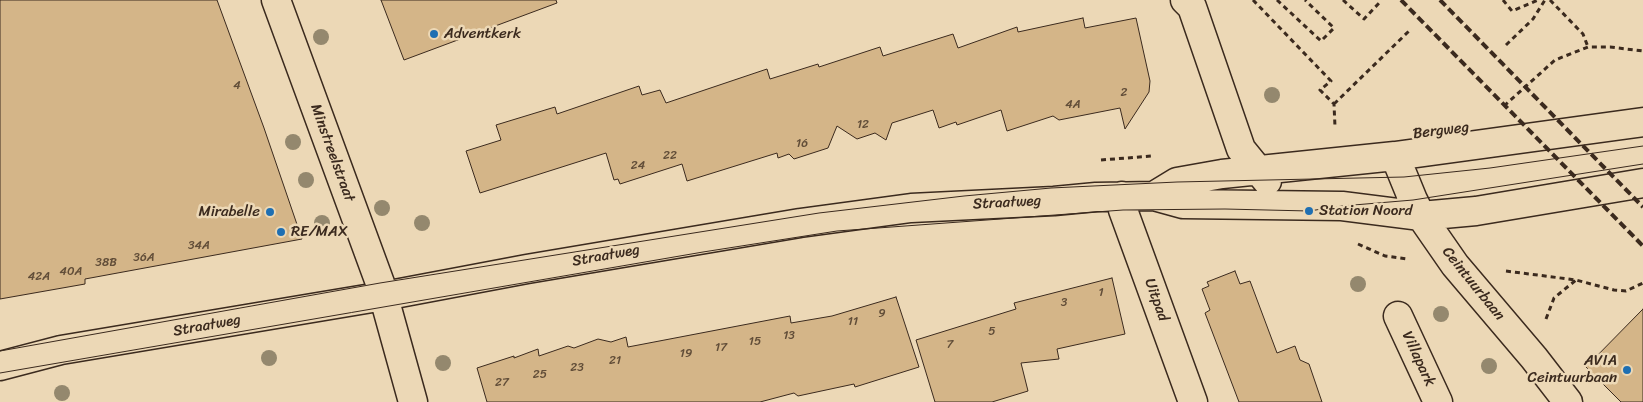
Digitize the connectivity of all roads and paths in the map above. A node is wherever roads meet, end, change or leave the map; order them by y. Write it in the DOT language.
graph roads {
  1 [pos="276,0"];
  2 [pos="1185,0"];
  3 [pos="1253,0"];
  4 [pos="1277,0"];
  5 [pos="1305,0"];
  6 [pos="1342,0"];
  7 [pos="1503,0"];
  8 [pos="1538,0"];
  9 [pos="1545,0"];
  10 [pos="1550,0"];
  11 [pos="1380,2"];
  12 [pos="1409,31"];
  13 [pos="1506,45"];
  14 [pos="1588,48"];
  15 [pos="1643,51"];
  16 [pos="1334,104"];
  17 [pos="1499,111"];
  18 [pos="1643,122"];
  19 [pos="1336,132"];
  20 [pos="1395,156"];
  21 [pos="1257,170"];
  22 [pos="1643,183"];
  23 [pos="1122,196"];
  24 [pos="1154,196"];
  25 [pos="1288,206"];
  26 [pos="1421,216"];
  27 [pos="1455,265"];
  28 [pos="1576,280"];
  29 [pos="1643,283"];
  30 [pos="385,301"];
  31 [pos="1398,316"];
  32 [pos="61,350"];
  33 [pos="0,354"];
  34 [pos="1534,358"];
  35 [pos="0,366"];
  36 [pos="413,402"];
  37 [pos="1193,402"];
  38 [pos="1438,402"];
  39 [pos="1568,402"];
  1 -- 30 [label="street, Minstreelstraat"];
  2 -- 21 [label="street"];
  3 -- 16 [label="path"];
  4 -- 5 [label="path"];
  6 -- 11 [label="path"];
  7 -- 8 [label="path"];
  9 -- 13 [label="path"];
  10 -- 14 [label="path"];
  12 -- 16 [label="path"];
  14 -- 15 [label="path"];
  14 -- 17 [label="path"];
  16 -- 19 [label="path"];
  18 -- 20 [label="street, Bergweg"];
  20 -- 21 [label="street"];
  20 -- 26 [label="street, Ceintuurbaan"];
  21 -- 24 [label="street"];
  21 -- 25 [label="street"];
  22 -- 26 [label="street"];
  23 -- 24 [label="street, Straatweg"];
  23 -- 30 [label="street, Straatweg"];
  23 -- 37 [label="street, Uitpad"];
  24 -- 25 [label="street, Straatweg"];
  25 -- 26 [label="street, Straatweg"];
  26 -- 27 [label="street, Ceintuurbaan"];
  27 -- 28 [label="path"];
  27 -- 34 [label="street, Ceintuurbaan"];
  28 -- 29 [label="path"];
  28 -- 34 [label="path"];
  30 -- 32 [label="street, Straatweg"];
  30 -- 36 [label="street, Minstreelstraat"];
  31 -- 38 [label="street, Villapark"];
  32 -- 33 [label="street, Straatweg"];
  32 -- 35 [label="street, Straatweg"];
  34 -- 39 [label="street, Ceintuurbaan"];
}
